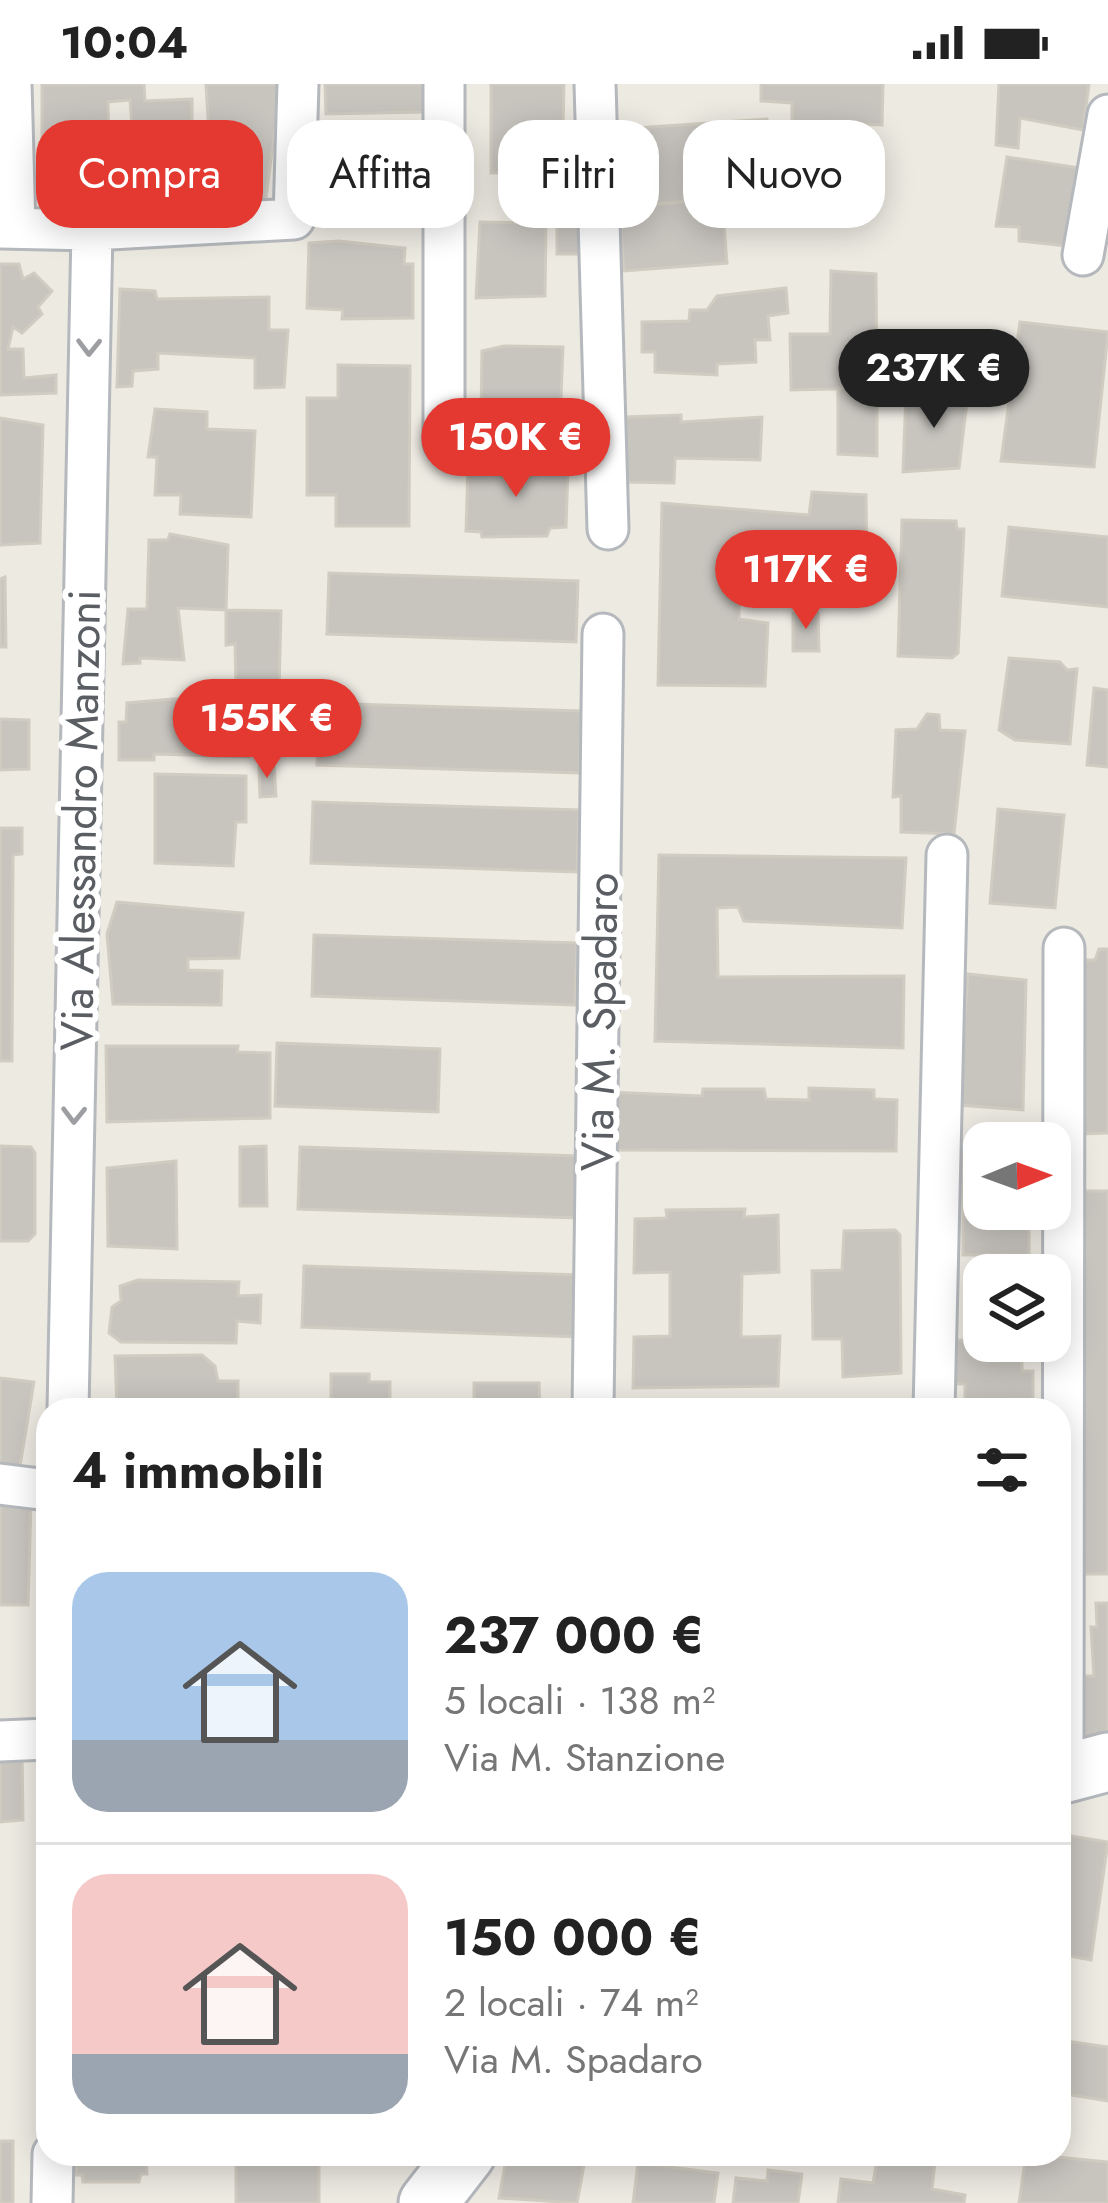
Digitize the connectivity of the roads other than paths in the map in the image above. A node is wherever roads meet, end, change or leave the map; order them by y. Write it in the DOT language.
graph roads {
  1 [pos="10,84"];
  2 [pos="298,84"];
  3 [pos="444,84"];
  4 [pos="595,84"];
  5 [pos="1108,115"];
  6 [pos="8,228"];
  7 [pos="92,230"];
  8 [pos="1083,255"];
  9 [pos="444,442"];
  10 [pos="608,529"];
  11 [pos="603,634"];
  12 [pos="947,855"];
  13 [pos="1064,948"];
  14 [pos="68,1398"];
  15 [pos="593,1398"];
  16 [pos="934,1398"];
  17 [pos="0,1484"];
  18 [pos="36,1488"];
  19 [pos="36,1739"];
  20 [pos="0,1741"];
  21 [pos="1077,1770"];
  22 [pos="53,2166"];
  23 [pos="457,2166"];
  24 [pos="52,2203"];
  25 [pos="428,2203"];
  1 -- 6 [label="street"];
  2 -- 7 [label="street"];
  3 -- 9 [label="street"];
  4 -- 10 [label="street"];
  5 -- 8 [label="street"];
  6 -- 7 [label="street"];
  7 -- 14 [label="street, Via Alessandro Manzoni, one-way"];
  11 -- 15 [label="street, Via M. Spadaro"];
  12 -- 16 [label="street"];
  13 -- 21 [label="street"];
  17 -- 18 [label="street"];
  19 -- 20 [label="street"];
  22 -- 24 [label="street"];
  23 -- 25 [label="street"];
}
